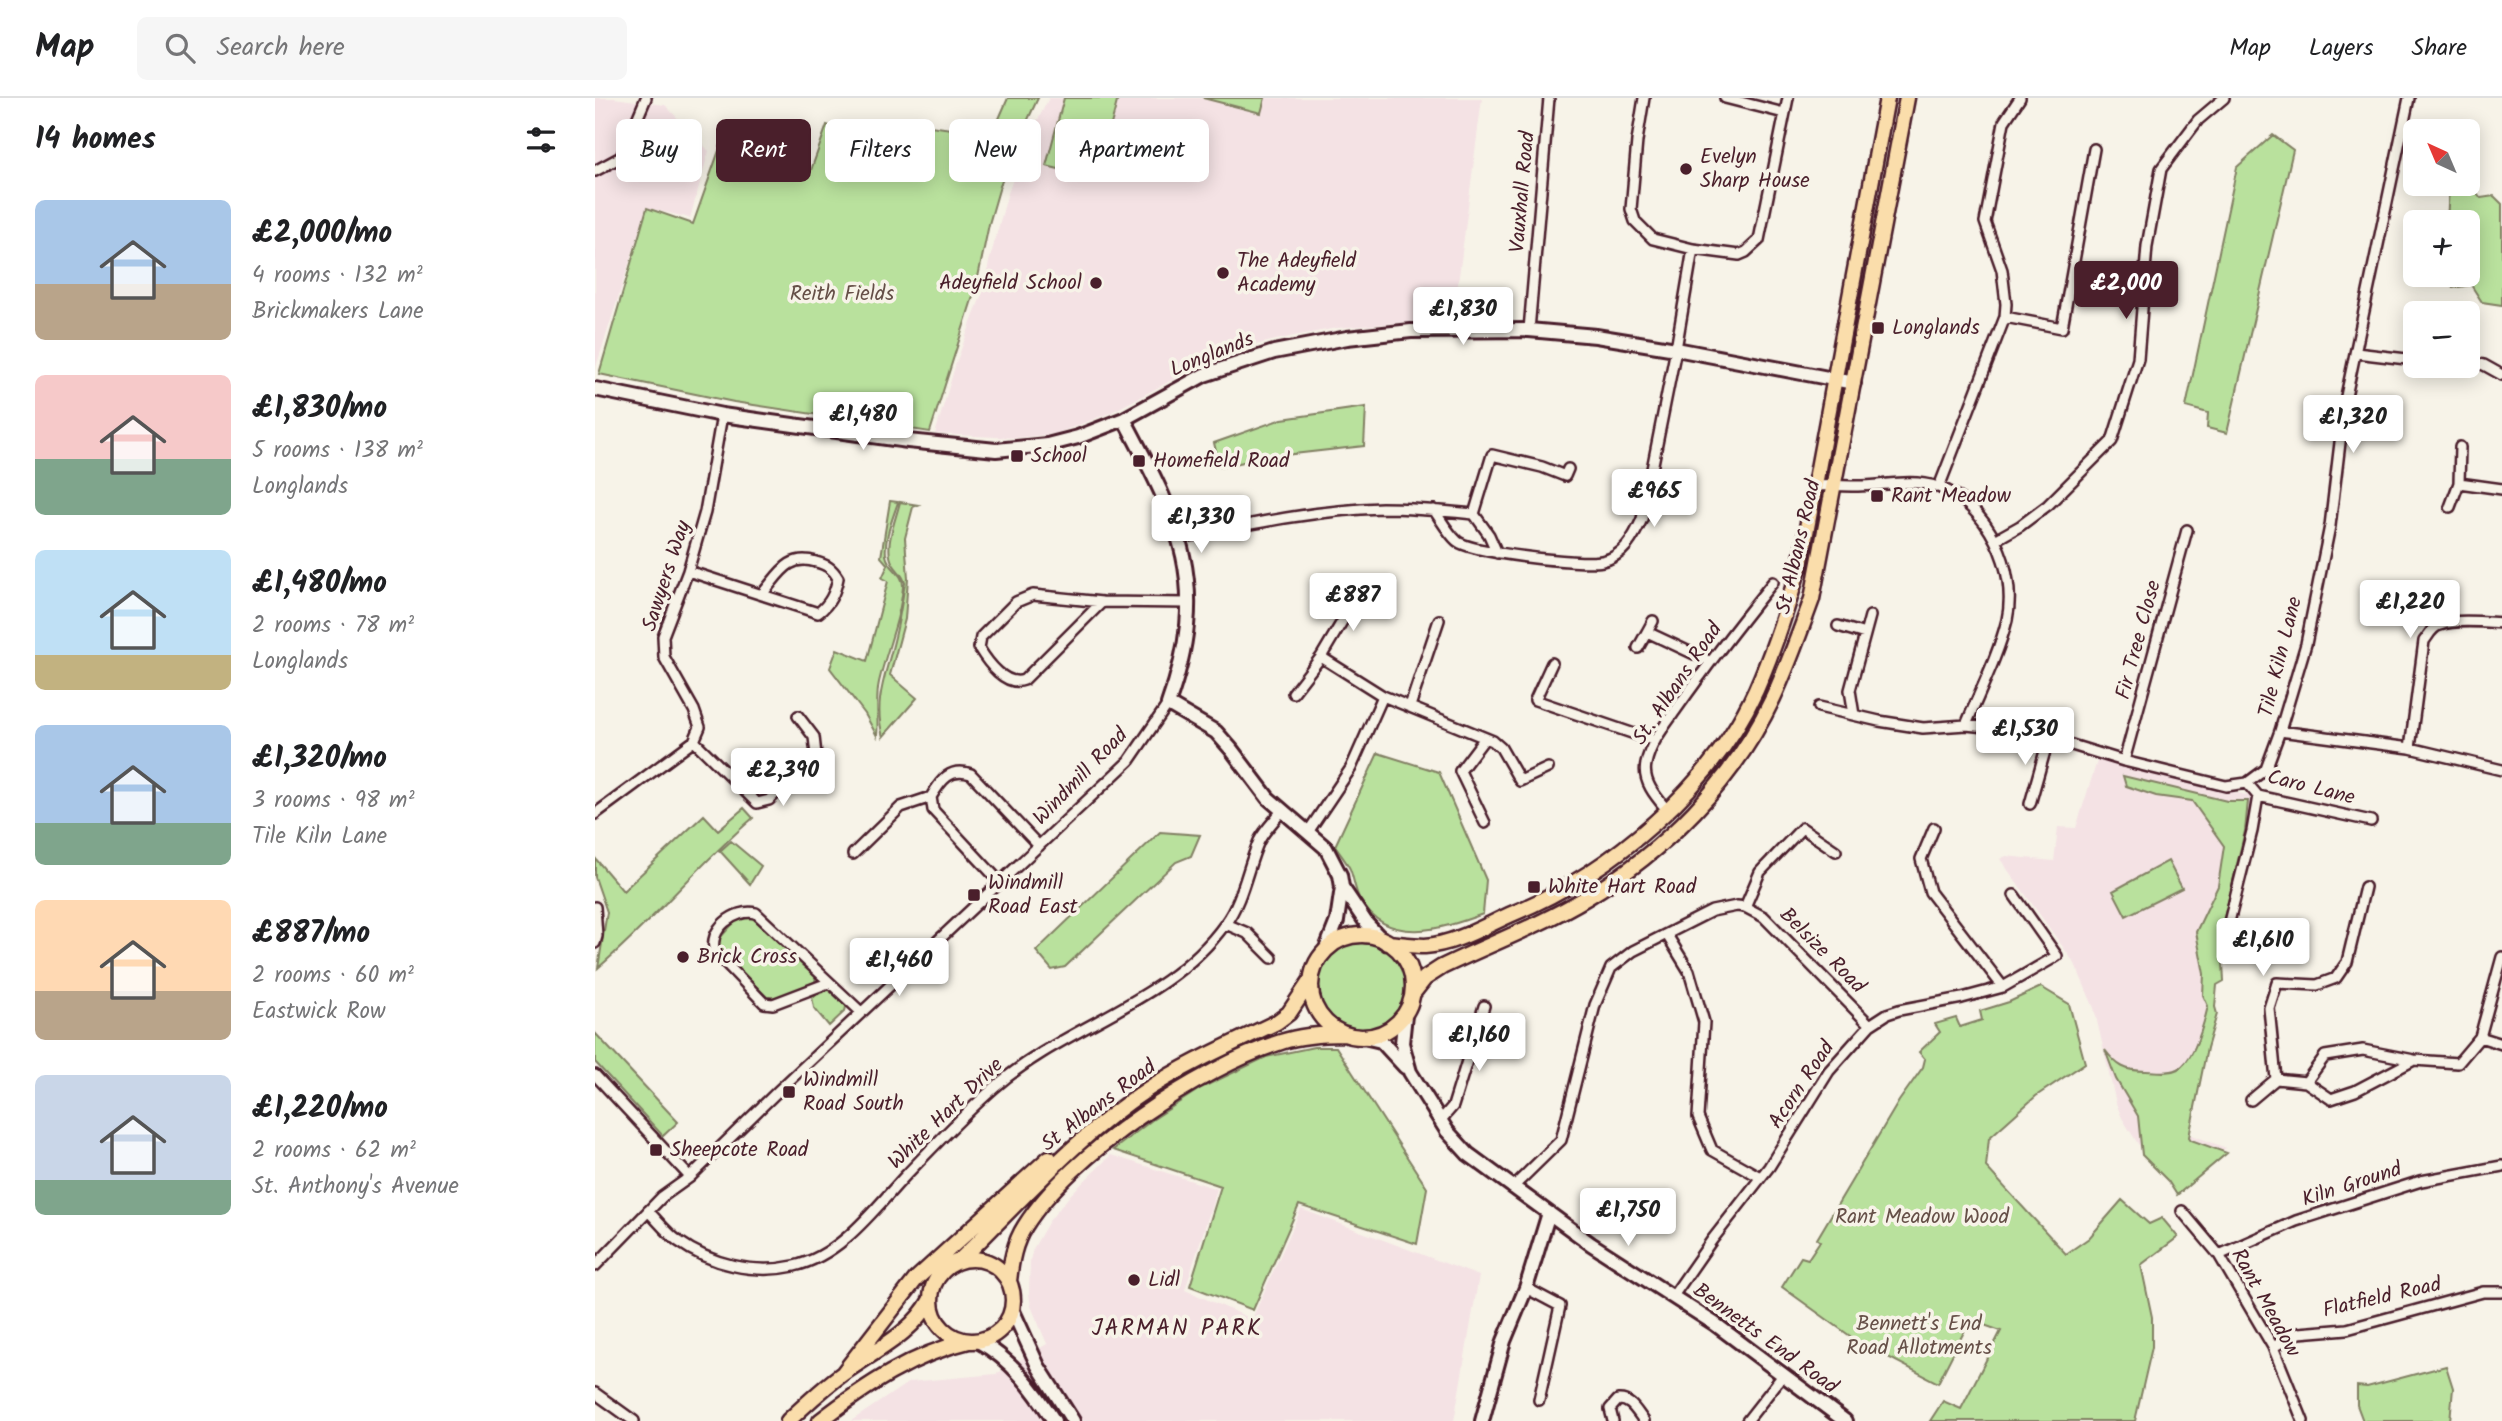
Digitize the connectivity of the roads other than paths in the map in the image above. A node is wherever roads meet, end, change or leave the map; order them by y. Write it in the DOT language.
graph roads {
  1 [pos="646,98"];
  2 [pos="1549,98"];
  3 [pos="1644,98"];
  4 [pos="1725,98"];
  5 [pos="1788,98"];
  6 [pos="1887,98"];
  7 [pos="1907,98"];
  8 [pos="2020,98"];
  9 [pos="2224,98"];
  10 [pos="2409,98"];
  11 [pos="1784,113"];
  12 [pos="2094,149"];
  13 [pos="595,171"];
  14 [pos="1693,248"];
  15 [pos="2005,317"];
  16 [pos="1529,330"];
  17 [pos="1676,349"];
  18 [pos="2356,353"];
  19 [pos="2403,359"];
  20 [pos="2480,364"];
  21 [pos="2502,375"];
  22 [pos="1834,379"];
  23 [pos="1854,383"];
  24 [pos="595,389"];
  25 [pos="722,415"];
  26 [pos="1125,419"];
  27 [pos="2460,447"];
  28 [pos="1568,469"];
  29 [pos="2459,483"];
  30 [pos="1836,484"];
  31 [pos="1815,486"];
  32 [pos="1939,487"];
  33 [pos="2502,489"];
  34 [pos="2450,507"];
  35 [pos="1434,510"];
  36 [pos="1474,514"];
  37 [pos="2187,530"];
  38 [pos="1180,538"];
  39 [pos="1995,540"];
  40 [pos="1497,552"];
  41 [pos="688,571"];
  42 [pos="1773,582"];
  43 [pos="1359,593"];
  44 [pos="762,594"];
  45 [pos="1102,602"];
  46 [pos="1189,603"];
  47 [pos="1870,616"];
  48 [pos="1439,620"];
  49 [pos="1653,621"];
  50 [pos="2502,622"];
  51 [pos="1838,626"];
  52 [pos="1647,632"];
  53 [pos="1865,634"];
  54 [pos="1638,648"];
  55 [pos="1321,657"];
  56 [pos="1709,661"];
  57 [pos="1552,663"];
  58 [pos="1293,694"];
  59 [pos="1383,696"];
  60 [pos="1168,704"];
  61 [pos="1410,706"];
  62 [pos="1819,707"];
  63 [pos="1854,715"];
  64 [pos="798,716"];
  65 [pos="1966,725"];
  66 [pos="2280,731"];
  67 [pos="2049,737"];
  68 [pos="1485,738"];
  69 [pos="694,741"];
  70 [pos="1655,741"];
  71 [pos="2410,748"];
  72 [pos="2124,761"];
  73 [pos="1548,768"];
  74 [pos="2502,770"];
  75 [pos="2247,783"];
  76 [pos="2258,796"];
  77 [pos="931,797"];
  78 [pos="2030,804"];
  79 [pos="1668,811"];
  80 [pos="1281,812"];
  81 [pos="595,814"];
  82 [pos="2371,821"];
  83 [pos="1485,823"];
  84 [pos="1934,828"];
  85 [pos="1308,832"];
  86 [pos="1039,846"];
  87 [pos="1836,851"];
  88 [pos="853,854"];
  89 [pos="1000,882"];
  90 [pos="1342,887"];
  91 [pos="2365,887"];
  92 [pos="2014,895"];
  93 [pos="1745,906"];
  94 [pos="595,907"];
  95 [pos="1226,924"];
  96 [pos="2227,930"];
  97 [pos="1667,935"];
  98 [pos="1385,942"];
  99 [pos="595,943"];
  100 [pos="1326,949"];
  101 [pos="2502,957"];
  102 [pos="1272,958"];
  103 [pos="1311,980"];
  104 [pos="828,983"];
  105 [pos="2003,987"];
  106 [pos="1414,992"];
  107 [pos="1484,1006"];
  108 [pos="861,1012"];
  109 [pos="1405,1015"];
  110 [pos="1870,1025"];
  111 [pos="1344,1034"];
  112 [pos="2480,1037"];
  113 [pos="1368,1038"];
  114 [pos="2502,1044"];
  115 [pos="2414,1060"];
  116 [pos="1410,1072"];
  117 [pos="595,1074"];
  118 [pos="2276,1079"];
  119 [pos="2306,1082"];
  120 [pos="1148,1089"];
  121 [pos="2251,1100"];
  122 [pos="1440,1121"];
  123 [pos="2502,1166"];
  124 [pos="690,1177"];
  125 [pos="1760,1177"];
  126 [pos="1511,1188"];
  127 [pos="648,1211"];
  128 [pos="2182,1211"];
  129 [pos="1549,1213"];
  130 [pos="2218,1255"];
  131 [pos="959,1261"];
  132 [pos="595,1266"];
  133 [pos="1009,1282"];
  134 [pos="1526,1288"];
  135 [pos="2502,1292"];
  136 [pos="1673,1296"];
  137 [pos="931,1298"];
  138 [pos="1012,1308"];
  139 [pos="974,1341"];
  140 [pos="2273,1347"];
  141 [pos="844,1372"];
  142 [pos="1784,1374"];
  143 [pos="597,1398"];
  144 [pos="1539,1400"];
  145 [pos="634,1421"];
  146 [pos="787,1421"];
  147 [pos="820,1421"];
  148 [pos="1054,1421"];
  149 [pos="1073,1421"];
  150 [pos="1482,1421"];
  151 [pos="1613,1421"];
  152 [pos="1644,1421"];
  153 [pos="1747,1421"];
  154 [pos="1845,1421"];
  155 [pos="2303,1421"];
  1 -- 13 [label="street"];
  2 -- 16 [label="street, Vauxhall Road"];
  3 -- 14 [label="street"];
  4 -- 11 [label="street"];
  5 -- 11 [label="street"];
  6 -- 22 [label="main road, St Albans Road"];
  7 -- 23 [label="main road, St Albans Road"];
  8 -- 15 [label="street"];
  9 -- 39 [label="street"];
  10 -- 18 [label="street, Tile Kiln Lane"];
  11 -- 14 [label="street"];
  12 -- 15 [label="street"];
  14 -- 17 [label="street"];
  15 -- 32 [label="street"];
  16 -- 17 [label="street, Longlands"];
  16 -- 26 [label="street, Longlands"];
  17 -- 22 [label="street, Longlands"];
  17 -- 40 [label="street"];
  18 -- 19 [label="street"];
  18 -- 66 [label="street, Tile Kiln Lane"];
  20 -- 21 [label="street"];
  22 -- 23 [label="street, Longlands"];
  22 -- 31 [label="main road, St Albans Road"];
  23 -- 30 [label="main road, St Albans Road"];
  24 -- 25 [label="street, Longlands"];
  25 -- 26 [label="street, Longlands"];
  25 -- 41 [label="street, Sawyers Way"];
  26 -- 38 [label="street, Windmill Road"];
  27 -- 29 [label="street"];
  28 -- 36 [label="street"];
  29 -- 33 [label="street"];
  29 -- 34 [label="street"];
  30 -- 31 [label="street"];
  30 -- 32 [label="street"];
  30 -- 106 [label="main road, St Albans Road"];
  31 -- 79 [label="main road, St Albans Road"];
  32 -- 39 [label="street"];
  35 -- 36 [label="street"];
  35 -- 38 [label="street"];
  35 -- 40 [label="street"];
  36 -- 40 [label="street"];
  37 -- 72 [label="street, Fir Tree Close"];
  38 -- 46 [label="street, Windmill Road"];
  39 -- 65 [label="street"];
  41 -- 44 [label="street"];
  41 -- 69 [label="street, Sawyers Way"];
  42 -- 56 [label="street, St. Albans Road"];
  43 -- 55 [label="street"];
  44 -- 44 [label="street"];
  45 -- 45 [label="street"];
  45 -- 46 [label="street"];
  46 -- 60 [label="street, Windmill Road"];
  47 -- 53 [label="street"];
  48 -- 61 [label="street"];
  49 -- 52 [label="street"];
  50 -- 71 [label="street"];
  51 -- 53 [label="street"];
  52 -- 54 [label="street"];
  52 -- 56 [label="street"];
  53 -- 63 [label="street"];
  55 -- 58 [label="street"];
  55 -- 59 [label="street"];
  56 -- 70 [label="street, St. Albans Road"];
  57 -- 70 [label="street"];
  59 -- 61 [label="street"];
  59 -- 85 [label="street"];
  60 -- 80 [label="street"];
  60 -- 86 [label="street, Windmill Road"];
  61 -- 68 [label="street"];
  62 -- 63 [label="street"];
  63 -- 65 [label="street"];
  64 -- 69 [label="street"];
  65 -- 67 [label="street"];
  66 -- 71 [label="street"];
  66 -- 75 [label="street, Tile Kiln Lane"];
  67 -- 72 [label="street"];
  67 -- 78 [label="street"];
  68 -- 73 [label="street"];
  68 -- 83 [label="street"];
  69 -- 81 [label="street"];
  70 -- 79 [label="street, St. Albans Road"];
  71 -- 74 [label="street"];
  72 -- 75 [label="street"];
  75 -- 76 [label="street, Caro Lane"];
  76 -- 82 [label="street, Caro Lane"];
  76 -- 96 [label="street"];
  77 -- 86 [label="street, Windmill Road"];
  77 -- 88 [label="street"];
  77 -- 89 [label="street"];
  79 -- 98 [label="main road, St Albans Road"];
  80 -- 85 [label="street"];
  80 -- 95 [label="street, White Hart Drive"];
  84 -- 105 [label="street"];
  85 -- 90 [label="street"];
  86 -- 89 [label="street, Windmill Road"];
  87 -- 93 [label="street"];
  89 -- 108 [label="street, Windmill Road"];
  90 -- 98 [label="street"];
  90 -- 100 [label="street"];
  91 -- 118 [label="street"];
  92 -- 105 [label="street, Acorn Road"];
  93 -- 97 [label="street"];
  93 -- 110 [label="street, Belsize Road"];
  94 -- 99 [label="street"];
  95 -- 102 [label="street"];
  95 -- 127 [label="street, White Hart Drive"];
  97 -- 125 [label="street"];
  97 -- 126 [label="street"];
  98 -- 100 [label="main road"];
  98 -- 106 [label="main road"];
  100 -- 103 [label="main road"];
  101 -- 112 [label="street"];
  103 -- 111 [label="main road"];
  103 -- 120 [label="main road, St Albans Road"];
  104 -- 104 [label="street"];
  104 -- 108 [label="street"];
  105 -- 110 [label="street, Acorn Road"];
  106 -- 109 [label="main road"];
  107 -- 122 [label="street"];
  108 -- 124 [label="street, Windmill Road"];
  109 -- 113 [label="main road"];
  109 -- 116 [label="street, Bennetts End Road"];
  110 -- 125 [label="street, Acorn Road"];
  111 -- 113 [label="main road"];
  111 -- 133 [label="main road, St Albans Road"];
  112 -- 114 [label="street"];
  112 -- 115 [label="street"];
  113 -- 116 [label="street, Bennetts End Road"];
  115 -- 119 [label="street"];
  115 -- 119 [label="street"];
  116 -- 122 [label="street, Bennetts End Road"];
  117 -- 124 [label="street"];
  118 -- 119 [label="street"];
  118 -- 121 [label="street"];
  120 -- 131 [label="main road, St Albans Road"];
  120 -- 141 [label="main road"];
  122 -- 126 [label="street, Bennetts End Road"];
  123 -- 130 [label="street, Kiln Ground"];
  124 -- 127 [label="street, Windmill Road"];
  125 -- 136 [label="street, Acorn Road"];
  126 -- 129 [label="street, Bennetts End Road"];
  127 -- 132 [label="street, Windmill Road"];
  128 -- 130 [label="street, Rant Meadow"];
  129 -- 134 [label="street"];
  129 -- 136 [label="street, Bennetts End Road"];
  130 -- 140 [label="street, Rant Meadow"];
  131 -- 133 [label="main road"];
  131 -- 137 [label="main road"];
  133 -- 138 [label="main road"];
  134 -- 144 [label="street"];
  134 -- 150 [label="street"];
  135 -- 140 [label="street, Flatfield Road"];
  136 -- 142 [label="street, Bennetts End Road"];
  137 -- 139 [label="main road"];
  137 -- 141 [label="main road"];
  138 -- 139 [label="main road"];
  138 -- 149 [label="street"];
  139 -- 147 [label="main road"];
  139 -- 148 [label="street"];
  140 -- 155 [label="street, Rant Meadow"];
  141 -- 146 [label="main road"];
  142 -- 153 [label="street"];
  142 -- 154 [label="street, Bennetts End Road"];
  143 -- 145 [label="street"];
  151 -- 152 [label="street"];
}
